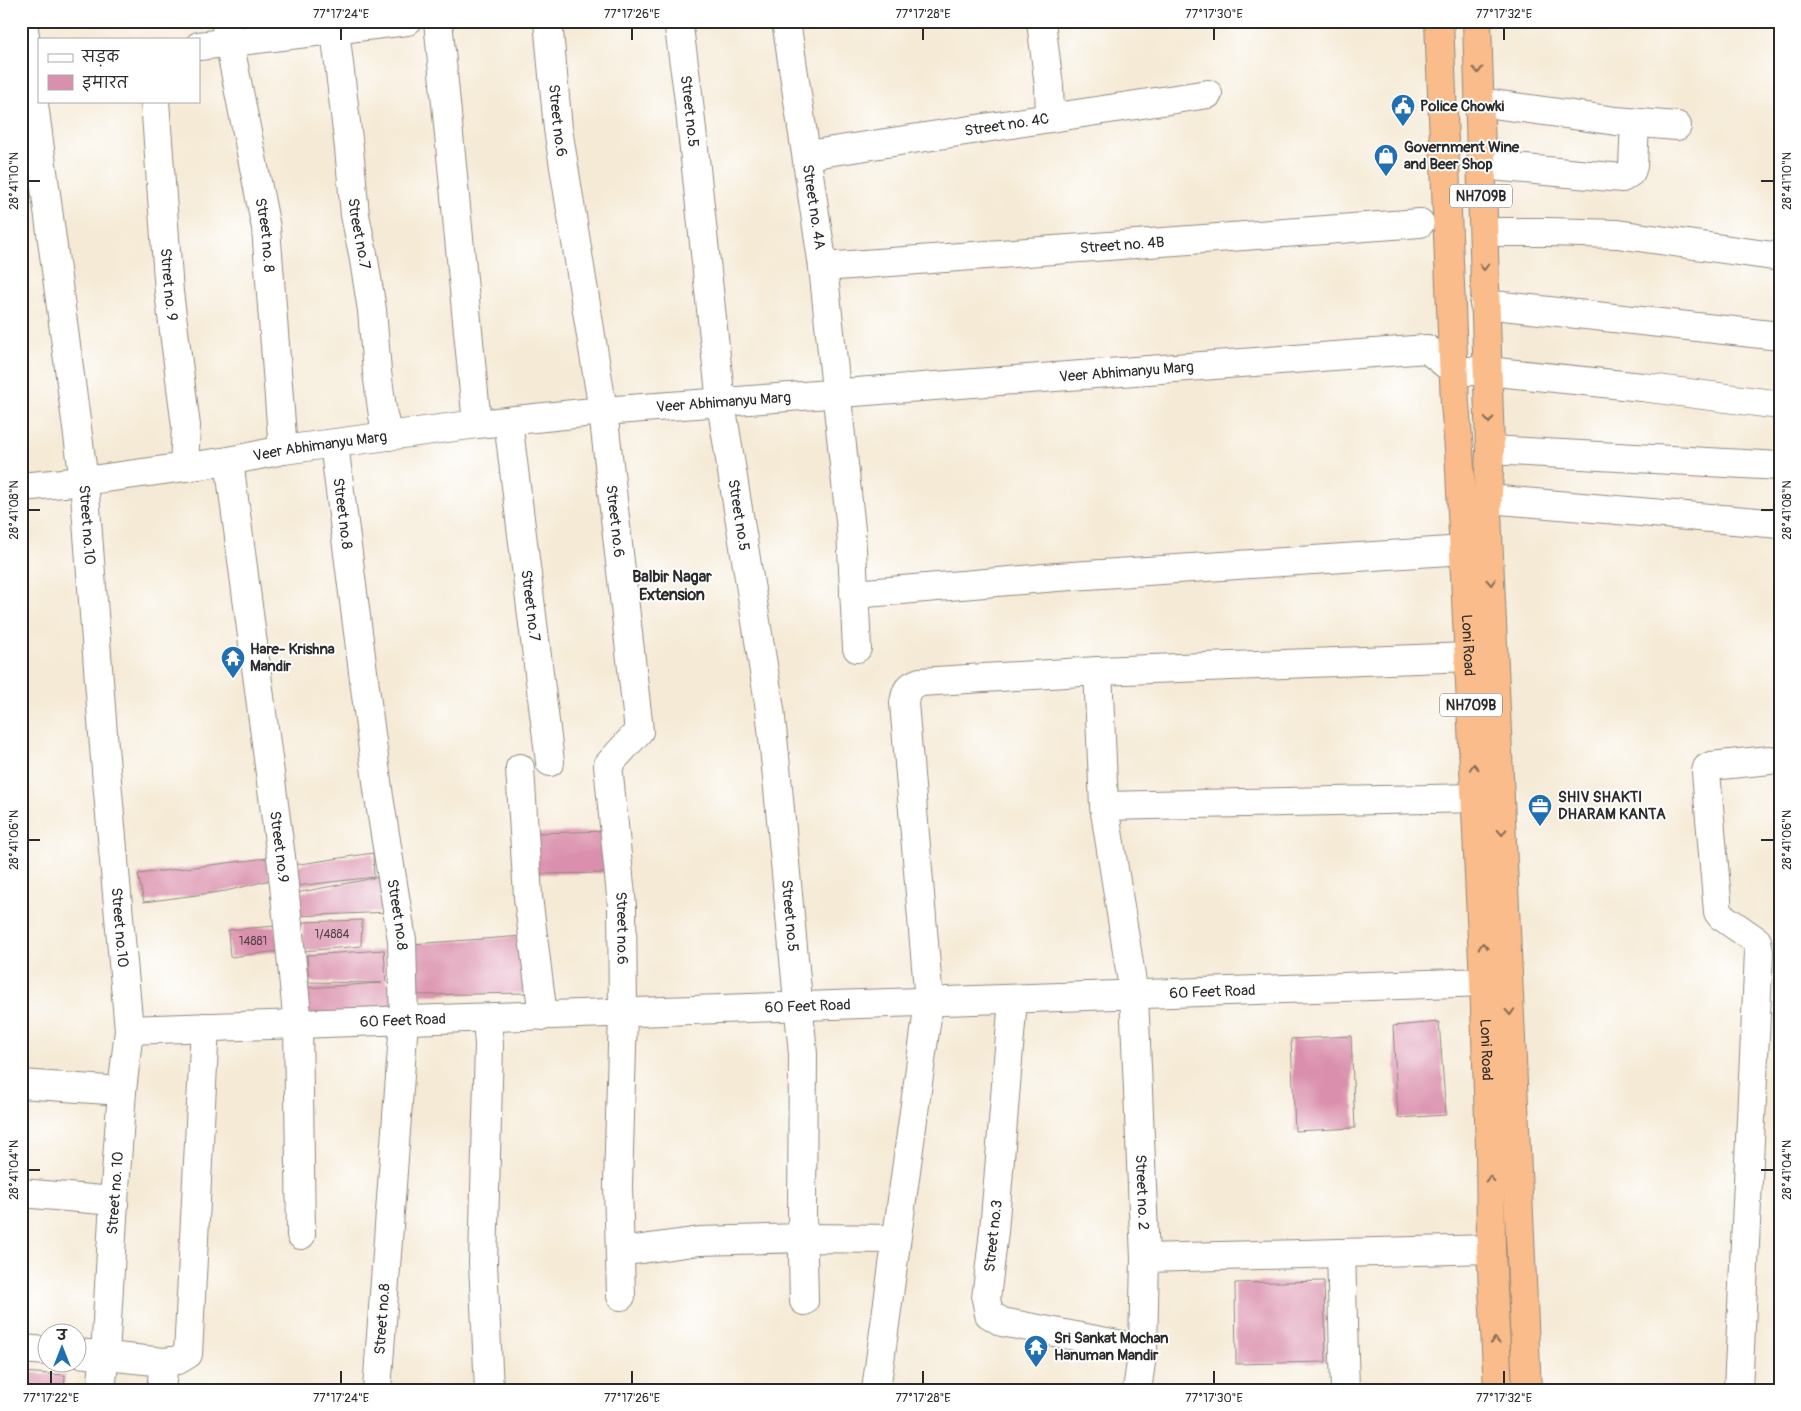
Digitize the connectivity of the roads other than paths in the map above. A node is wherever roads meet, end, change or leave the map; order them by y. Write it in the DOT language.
graph roads {
  1 [pos="23,21"];
  2 [pos="407,21"];
  3 [pos="438,21"];
  4 [pos="548,21"];
  5 [pos="678,21"];
  6 [pos="786,21"];
  7 [pos="1041,21"];
  8 [pos="1439,21"];
  9 [pos="1477,21"];
  10 [pos="227,30"];
  11 [pos="335,30"];
  12 [pos="200,45"];
  13 [pos="30,66"];
  14 [pos="1208,94"];
  15 [pos="155,102"];
  16 [pos="1479,102"];
  17 [pos="1050,118"];
  18 [pos="1636,123"];
  19 [pos="1677,126"];
  20 [pos="807,155"];
  21 [pos="1481,165"];
  22 [pos="1420,223"];
  23 [pos="1484,232"];
  24 [pos="1780,257"];
  25 [pos="823,267"];
  26 [pos="1484,304"];
  27 [pos="1780,336"];
  28 [pos="1454,371"];
  29 [pos="1487,371"];
  30 [pos="837,392"];
  31 [pos="721,403"];
  32 [pos="1780,404"];
  33 [pos="602,411"];
  34 [pos="508,421"];
  35 [pos="478,424"];
  36 [pos="388,436"];
  37 [pos="334,444"];
  38 [pos="283,450"];
  39 [pos="1490,450"];
  40 [pos="229,461"];
  41 [pos="1780,466"];
  42 [pos="184,467"];
  43 [pos="84,481"];
  44 [pos="21,487"];
  45 [pos="1488,499"];
  46 [pos="1780,524"];
  47 [pos="1464,550"];
  48 [pos="854,594"];
  49 [pos="857,648"];
  50 [pos="1469,657"];
  51 [pos="1098,671"];
  52 [pos="1770,760"];
  53 [pos="550,762"];
  54 [pos="520,768"];
  55 [pos="1476,798"];
  56 [pos="1104,806"];
  57 [pos="1769,941"];
  58 [pos="1484,982"];
  59 [pos="1134,995"];
  60 [pos="1013,999"];
  61 [pos="928,1002"];
  62 [pos="799,1007"];
  63 [pos="623,1013"];
  64 [pos="543,1016"];
  65 [pos="487,1018"];
  66 [pos="404,1021"];
  67 [pos="298,1024"];
  68 [pos="205,1028"];
  69 [pos="130,1030"];
  70 [pos="21,1084"];
  71 [pos="122,1091"];
  72 [pos="21,1192"];
  73 [pos="114,1201"];
  74 [pos="301,1235"];
  75 [pos="804,1238"];
  76 [pos="896,1239"];
  77 [pos="1491,1249"];
  78 [pos="620,1252"];
  79 [pos="1341,1253"];
  80 [pos="1145,1258"];
  81 [pos="621,1296"];
  82 [pos="804,1301"];
  83 [pos="1142,1348"];
  84 [pos="21,1349"];
  85 [pos="38,1350"];
  86 [pos="88,1354"];
  87 [pos="105,1355"];
  88 [pos="164,1362"];
  89 [pos="101,1390"];
  90 [pos="161,1390"];
  91 [pos="377,1390"];
  92 [pos="489,1390"];
  93 [pos="876,1390"];
  94 [pos="1138,1390"];
  95 [pos="1345,1390"];
  96 [pos="1498,1390"];
  97 [pos="1527,1390"];
  98 [pos="1738,1390"];
  1 -- 13 [label="street, Street no.10"];
  2 -- 11 [label="street"];
  3 -- 35 [label="street"];
  4 -- 33 [label="street, Street no.6"];
  5 -- 31 [label="street, Street no.5"];
  6 -- 20 [label="street, Street no. 4A"];
  7 -- 17 [label="street"];
  8 -- 28 [label="highway, Loni Road / NH709B"];
  9 -- 16 [label="highway, Loni Road / NH709B, one-way"];
  10 -- 11 [label="street"];
  10 -- 12 [label="street"];
  10 -- 38 [label="street, Street no. 8"];
  11 -- 36 [label="street, Street no.7"];
  13 -- 43 [label="street, Street no.10"];
  14 -- 17 [label="street, Street no. 4C"];
  15 -- 42 [label="street, Strret no. 9"];
  16 -- 18 [label="street"];
  16 -- 21 [label="highway, Loni Road / NH709B"];
  17 -- 20 [label="street, Street no. 4C"];
  18 -- 19 [label="street"];
  18 -- 21 [label="street"];
  20 -- 25 [label="street, Street no. 4A"];
  21 -- 23 [label="highway, Loni Road / NH709B"];
  22 -- 25 [label="street, Street no. 4B"];
  23 -- 24 [label="street"];
  23 -- 26 [label="highway, Loni Road / NH709B, one-way"];
  25 -- 30 [label="street, Street no. 4A"];
  26 -- 27 [label="street"];
  26 -- 29 [label="highway, Loni Road / NH709B"];
  28 -- 29 [label="street"];
  28 -- 30 [label="street, Veer Abhimanyu Marg"];
  28 -- 47 [label="highway, Loni Road / NH709B"];
  29 -- 32 [label="street"];
  29 -- 39 [label="highway, Loni Road / NH709B, one-way"];
  30 -- 31 [label="street, Veer Abhimanyu Marg"];
  30 -- 48 [label="street, Street no. 4A"];
  31 -- 33 [label="street, Veer Abhimanyu Marg"];
  31 -- 62 [label="street, Street no.5"];
  33 -- 34 [label="street, Veer Abhimanyu Marg"];
  33 -- 63 [label="street, Street no.6"];
  34 -- 35 [label="street, Veer Abhimanyu Marg"];
  34 -- 53 [label="street, Street no.7"];
  35 -- 36 [label="street, Veer Abhimanyu Marg"];
  36 -- 37 [label="street, Veer Abhimanyu Marg"];
  37 -- 38 [label="street, Veer Abhimanyu Marg"];
  37 -- 66 [label="street, Street no.8"];
  38 -- 40 [label="street, Veer Abhimanyu Marg"];
  39 -- 41 [label="street"];
  39 -- 45 [label="highway, Loni Road / NH709B"];
  40 -- 42 [label="street, Veer Abhimanyu Marg"];
  40 -- 67 [label="street, Street no.9"];
  42 -- 43 [label="street, Veer Abhimanyu Marg"];
  43 -- 44 [label="street, Veer Abhimanyu Marg"];
  43 -- 69 [label="street, Street no.10"];
  45 -- 46 [label="street"];
  45 -- 97 [label="highway, Loni Road / NH709B, one-way"];
  47 -- 48 [label="street"];
  47 -- 50 [label="highway, Loni Road / NH709B"];
  48 -- 49 [label="street, Street no. 4A"];
  50 -- 51 [label="street"];
  55 -- 50 [label="highway, Loni Road / NH709B, one-way"];
  51 -- 56 [label="street, Street no. 2"];
  51 -- 61 [label="street"];
  52 -- 57 [label="street"];
  54 -- 64 [label="street"];
  55 -- 56 [label="street"];
  58 -- 55 [label="highway, Loni Road / NH709B, one-way"];
  56 -- 59 [label="street, Street no. 2"];
  57 -- 98 [label="street"];
  58 -- 59 [label="street, 60 Feet Road"];
  77 -- 58 [label="highway, Loni Road / NH709B, one-way"];
  59 -- 60 [label="street, 60 Feet Road"];
  59 -- 80 [label="street, Street no. 2"];
  60 -- 61 [label="street, 60 Feet Road"];
  60 -- 83 [label="street, Street no.3"];
  61 -- 62 [label="street, 60 Feet Road"];
  61 -- 76 [label="street"];
  62 -- 63 [label="street, 60 Feet Road"];
  62 -- 75 [label="street, Street no.5"];
  63 -- 64 [label="street, 60 Feet Road"];
  63 -- 78 [label="street, Street no.6"];
  64 -- 65 [label="street, 60 Feet Road"];
  65 -- 66 [label="street, 60 Feet Road"];
  65 -- 92 [label="street"];
  66 -- 67 [label="street, 60 Feet Road"];
  66 -- 91 [label="street, Street no.8"];
  67 -- 68 [label="street, 60 Feet Road"];
  67 -- 74 [label="street, Street no.9"];
  68 -- 69 [label="street, 60 Feet Road"];
  68 -- 88 [label="street"];
  69 -- 71 [label="street, Street no. 10"];
  70 -- 71 [label="street"];
  71 -- 73 [label="street, Street no. 10"];
  72 -- 73 [label="street"];
  73 -- 87 [label="street, Street no. 10"];
  75 -- 76 [label="street"];
  75 -- 78 [label="street"];
  75 -- 82 [label="street, Street no.5"];
  76 -- 93 [label="street"];
  77 -- 79 [label="street"];
  96 -- 77 [label="highway, Loni Road / NH709B, one-way"];
  78 -- 81 [label="street, Street no.6"];
  79 -- 80 [label="street"];
  79 -- 95 [label="street"];
  80 -- 83 [label="street, Street no. 2"];
  83 -- 94 [label="street, Street no. 2"];
  84 -- 85 [label="street"];
  86 -- 87 [label="street"];
  87 -- 88 [label="street"];
  87 -- 89 [label="street, Street no. 10"];
  88 -- 90 [label="street"];
}
